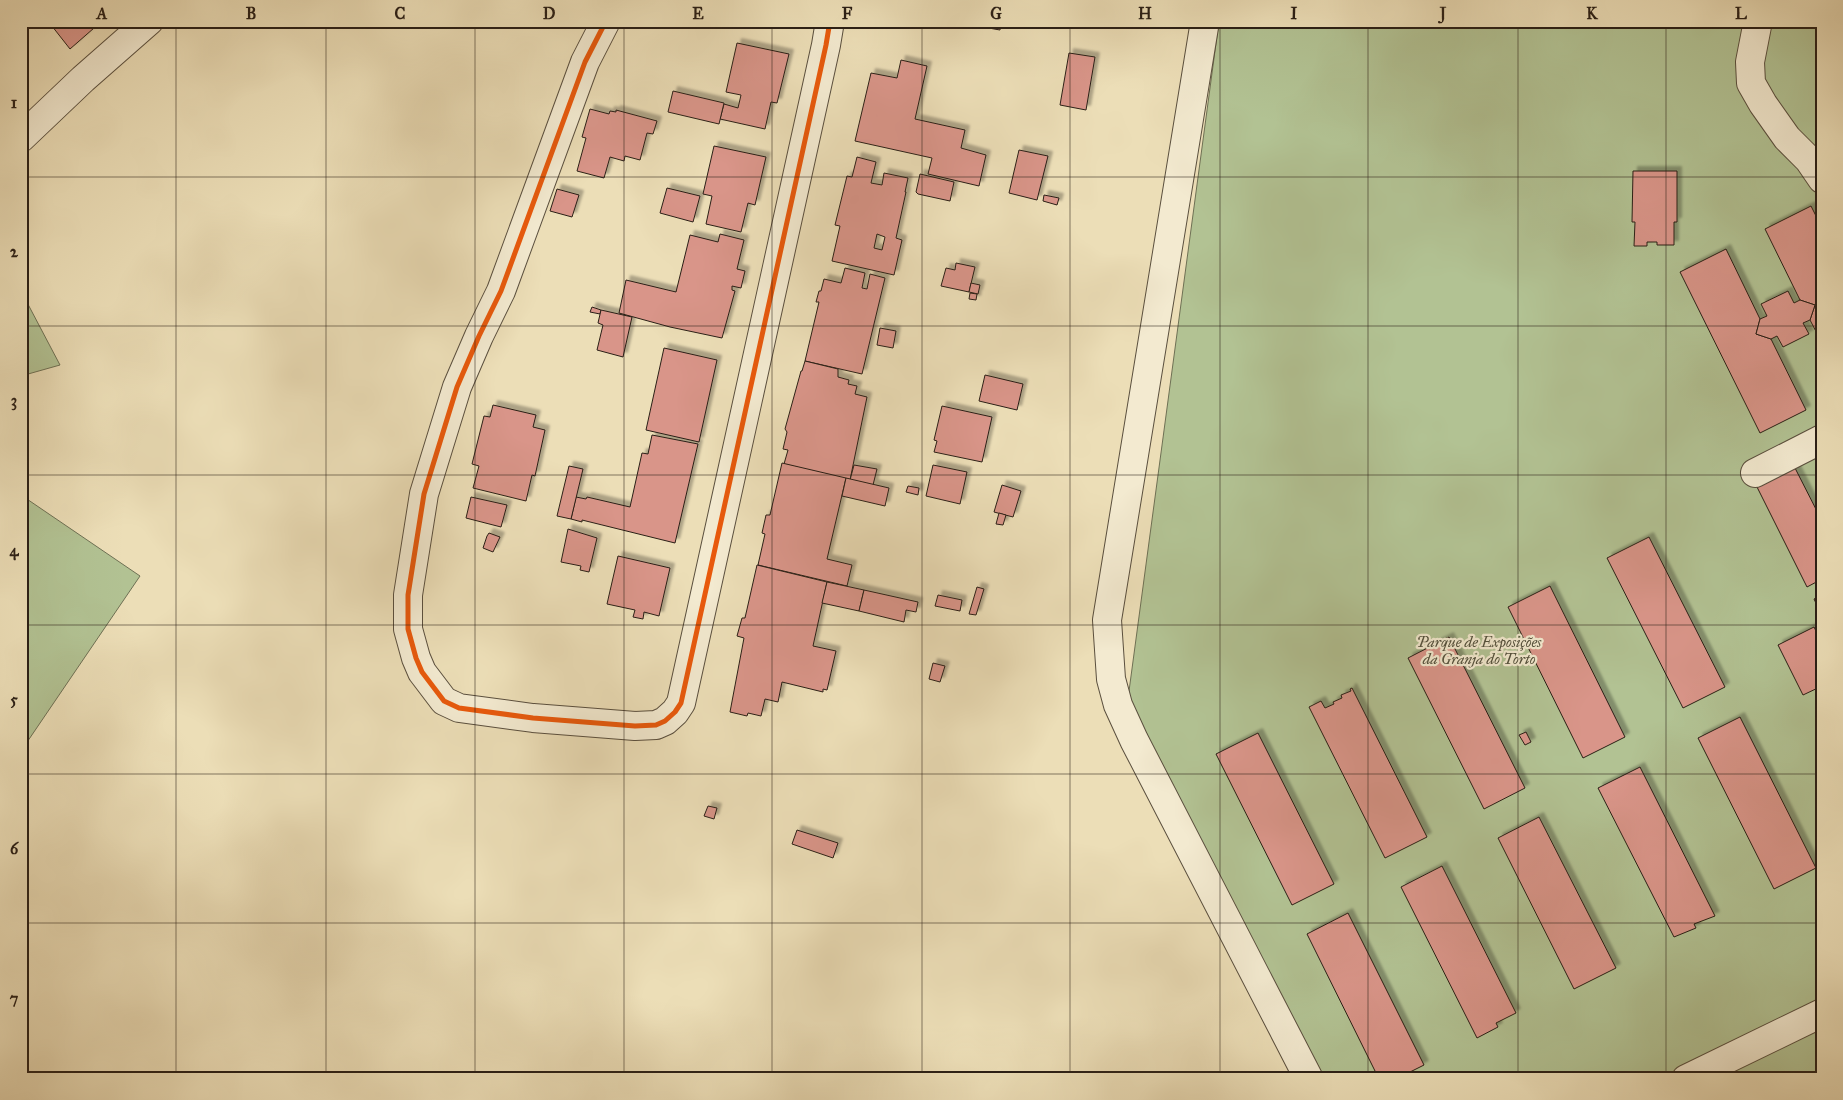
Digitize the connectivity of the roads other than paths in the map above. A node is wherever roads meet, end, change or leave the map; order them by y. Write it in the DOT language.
graph roads {
  1 [pos="149,21"];
  2 [pos="606,21"];
  3 [pos="830,21"];
  4 [pos="1205,21"];
  5 [pos="1758,21"];
  6 [pos="21,138"];
  7 [pos="1822,179"];
  8 [pos="1822,439"];
  9 [pos="1755,473"];
  10 [pos="1822,1013"];
  11 [pos="1309,1079"];
  12 [pos="1686,1079"];
  1 -- 6 [label="street"];
  2 -- 3 [label="street"];
  4 -- 11 [label="street"];
  5 -- 7 [label="street"];
  8 -- 9 [label="street"];
  10 -- 12 [label="street"];
}
